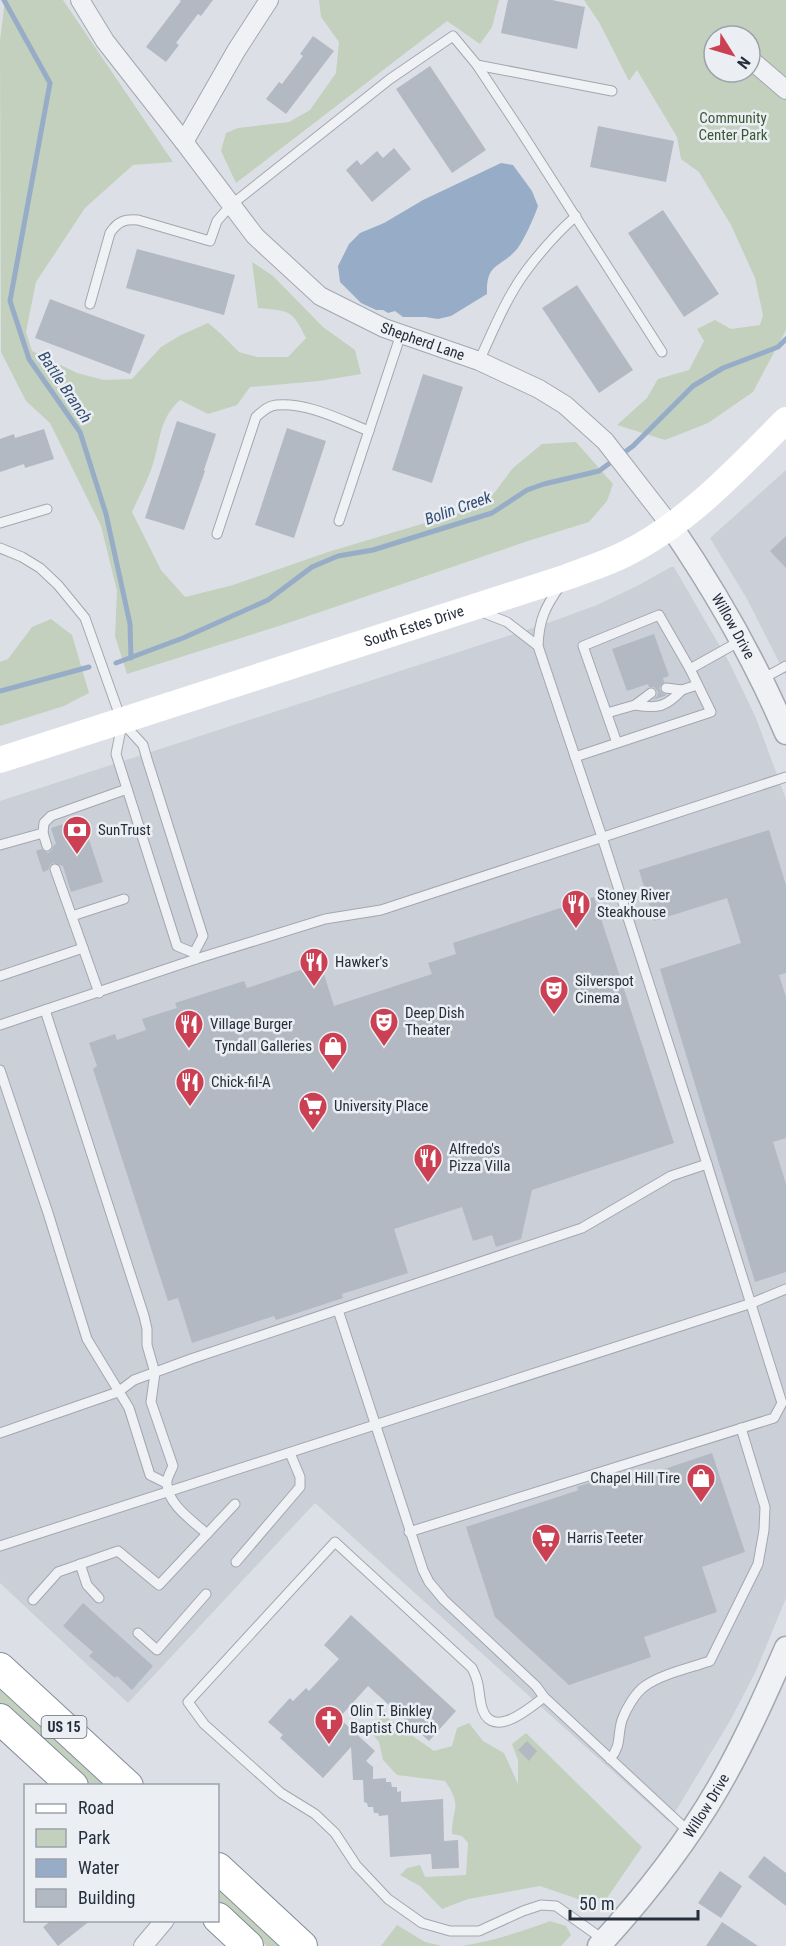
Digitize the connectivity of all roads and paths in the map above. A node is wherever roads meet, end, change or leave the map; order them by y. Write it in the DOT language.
graph roads {
  1 [pos="269,0"];
  2 [pos="87,4"];
  3 [pos="477,65"];
  4 [pos="762,69"];
  5 [pos="786,90"];
  6 [pos="612,91"];
  7 [pos="184,142"];
  8 [pos="231,205"];
  9 [pos="576,216"];
  10 [pos="90,304"];
  11 [pos="401,334"];
  12 [pos="662,352"];
  13 [pos="479,362"];
  14 [pos="786,420"];
  15 [pos="369,431"];
  16 [pos="47,509"];
  17 [pos="339,521"];
  18 [pos="0,523"];
  19 [pos="671,526"];
  20 [pos="217,534"];
  21 [pos="0,548"];
  22 [pos="567,577"];
  23 [pos="471,608"];
  24 [pos="742,640"];
  25 [pos="538,646"];
  26 [pos="786,666"];
  27 [pos="690,669"];
  28 [pos="762,679"];
  29 [pos="697,685"];
  30 [pos="666,688"];
  31 [pos="682,690"];
  32 [pos="651,693"];
  33 [pos="635,705"];
  34 [pos="607,713"];
  35 [pos="122,722"];
  36 [pos="784,723"];
  37 [pos="616,743"];
  38 [pos="575,757"];
  39 [pos="0,760"];
  40 [pos="786,777"];
  41 [pos="127,789"];
  42 [pos="43,833"];
  43 [pos="602,837"];
  44 [pos="0,845"];
  45 [pos="47,846"];
  46 [pos="55,869"];
  47 [pos="124,898"];
  48 [pos="72,916"];
  49 [pos="83,948"];
  50 [pos="195,956"];
  51 [pos="0,976"];
  52 [pos="99,993"];
  53 [pos="45,1010"];
  54 [pos="0,1025"];
  55 [pos="0,1070"];
  56 [pos="707,1164"];
  57 [pos="786,1289"];
  58 [pos="752,1303"];
  59 [pos="338,1310"];
  60 [pos="155,1373"];
  61 [pos="118,1392"];
  62 [pos="374,1425"];
  63 [pos="741,1428"];
  64 [pos="0,1433"];
  65 [pos="290,1453"];
  66 [pos="168,1488"];
  67 [pos="235,1504"];
  68 [pos="409,1532"];
  69 [pos="207,1534"];
  70 [pos="0,1546"];
  71 [pos="236,1562"];
  72 [pos="80,1564"];
  73 [pos="206,1594"];
  74 [pos="99,1598"];
  75 [pos="33,1600"];
  76 [pos="138,1633"];
  77 [pos="786,1648"];
  78 [pos="0,1668"];
  79 [pos="544,1697"];
  80 [pos="0,1719"];
  81 [pos="610,1759"];
  82 [pos="72,1784"];
  83 [pos="127,1784"];
  84 [pos="689,1833"];
  85 [pos="219,1869"];
  86 [pos="219,1919"];
  87 [pos="163,1922"];
  88 [pos="602,1943"];
  89 [pos="142,1946"];
  90 [pos="248,1946"];
  91 [pos="302,1946"];
  1 -- 7 [label="street"];
  2 -- 7 [label="street, Shepherd Lane"];
  3 -- 6 [label="lane"];
  3 -- 8 [label="lane"];
  3 -- 9 [label="lane"];
  4 -- 5 [label="street"];
  7 -- 8 [label="street, Shepherd Lane"];
  8 -- 10 [label="lane"];
  8 -- 11 [label="street, Shepherd Lane"];
  9 -- 12 [label="lane"];
  9 -- 13 [label="lane"];
  11 -- 13 [label="street, Shepherd Lane"];
  11 -- 15 [label="lane"];
  13 -- 19 [label="street, Shepherd Lane"];
  14 -- 19 [label="main road, South Estes Drive"];
  15 -- 17 [label="lane"];
  15 -- 20 [label="lane"];
  16 -- 18 [label="lane"];
  19 -- 22 [label="main road, South Estes Drive"];
  19 -- 24 [label="street, Willow Drive"];
  21 -- 35 [label="lane"];
  22 -- 23 [label="main road, South Estes Drive"];
  22 -- 25 [label="lane"];
  23 -- 25 [label="lane"];
  23 -- 35 [label="main road, South Estes Drive"];
  24 -- 27 [label="lane"];
  24 -- 28 [label="street, Willow Drive"];
  25 -- 38 [label="lane"];
  26 -- 28 [label="lane"];
  27 -- 29 [label="lane"];
  27 -- 34 [label="lane"];
  28 -- 36 [label="street, Willow Drive"];
  29 -- 31 [label="lane"];
  29 -- 37 [label="lane"];
  30 -- 31 [label="lane"];
  31 -- 33 [label="lane"];
  32 -- 33 [label="lane"];
  33 -- 34 [label="lane"];
  34 -- 37 [label="lane"];
  35 -- 39 [label="main road, South Estes Drive"];
  35 -- 41 [label="lane"];
  35 -- 50 [label="lane"];
  37 -- 38 [label="lane"];
  38 -- 43 [label="lane"];
  40 -- 43 [label="lane"];
  41 -- 42 [label="lane"];
  41 -- 50 [label="lane"];
  42 -- 44 [label="lane"];
  42 -- 45 [label="lane"];
  43 -- 50 [label="lane"];
  43 -- 56 [label="lane"];
  46 -- 48 [label="lane"];
  47 -- 48 [label="lane"];
  48 -- 49 [label="lane"];
  49 -- 51 [label="lane"];
  49 -- 52 [label="lane"];
  50 -- 52 [label="lane"];
  52 -- 53 [label="lane"];
  53 -- 54 [label="lane"];
  53 -- 60 [label="lane"];
  55 -- 61 [label="lane"];
  56 -- 58 [label="lane"];
  56 -- 59 [label="lane"];
  57 -- 58 [label="lane"];
  58 -- 62 [label="lane"];
  58 -- 63 [label="lane"];
  59 -- 60 [label="lane"];
  59 -- 62 [label="lane"];
  60 -- 61 [label="lane"];
  60 -- 66 [label="lane"];
  61 -- 64 [label="lane"];
  61 -- 66 [label="lane"];
  62 -- 65 [label="lane"];
  62 -- 68 [label="lane"];
  63 -- 68 [label="lane"];
  63 -- 81 [label="lane"];
  65 -- 66 [label="lane"];
  65 -- 71 [label="lane"];
  66 -- 69 [label="lane"];
  66 -- 70 [label="lane"];
  67 -- 69 [label="lane"];
  68 -- 79 [label="lane"];
  69 -- 72 [label="lane"];
  72 -- 74 [label="lane"];
  72 -- 75 [label="lane"];
  73 -- 76 [label="lane"];
  77 -- 84 [label="street, Willow Drive"];
  78 -- 83 [label="highway, US 15"];
  79 -- 81 [label="lane"];
  79 -- 88 [label="lane"];
  80 -- 82 [label="highway, US 15"];
  81 -- 84 [label="lane"];
  84 -- 88 [label="street, Willow Drive"];
  85 -- 91 [label="highway"];
  86 -- 90 [label="highway"];
  87 -- 89 [label="street"];
}
